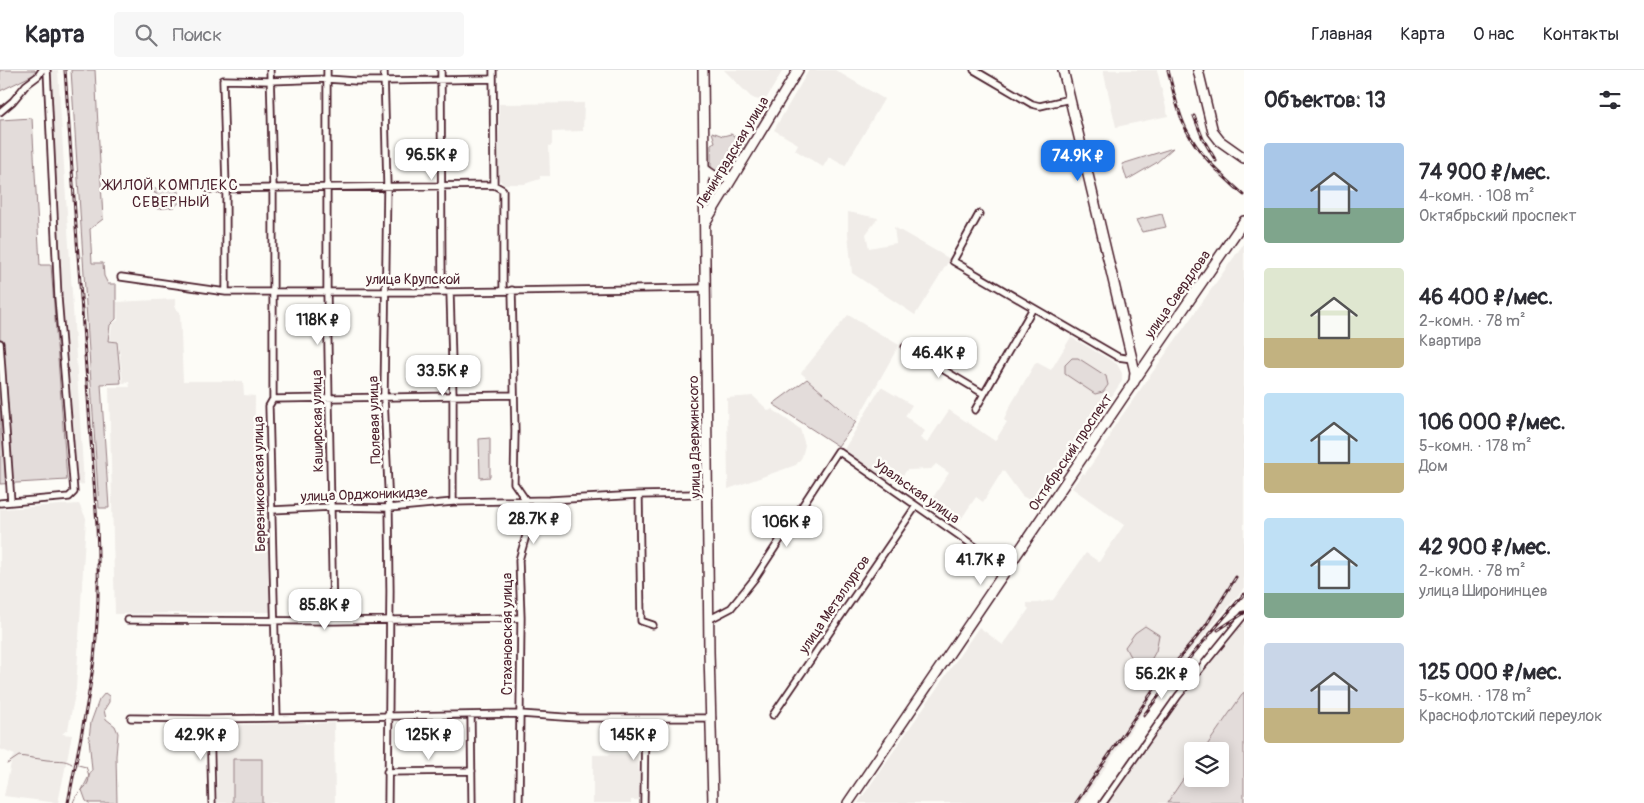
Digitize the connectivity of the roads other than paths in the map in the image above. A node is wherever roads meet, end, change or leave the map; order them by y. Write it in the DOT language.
graph roads {
  1 [pos="42,70"];
  2 [pos="47,70"];
  3 [pos="270,70"];
  4 [pos="327,70"];
  5 [pos="384,70"];
  6 [pos="441,70"];
  7 [pos="493,70"];
  8 [pos="703,70"];
  9 [pos="798,70"];
  10 [pos="974,70"];
  11 [pos="1063,70"];
  12 [pos="1198,70"];
  13 [pos="327,79"];
  14 [pos="493,79"];
  15 [pos="441,80"];
  16 [pos="270,81"];
  17 [pos="384,81"];
  18 [pos="1070,99"];
  19 [pos="0,112"];
  20 [pos="1244,158"];
  21 [pos="704,169"];
  22 [pos="733,177"];
  23 [pos="387,186"];
  24 [pos="494,186"];
  25 [pos="328,187"];
  26 [pos="442,187"];
  27 [pos="226,188"];
  28 [pos="273,188"];
  29 [pos="209,189"];
  30 [pos="979,214"];
  31 [pos="1244,221"];
  32 [pos="705,223"];
  33 [pos="121,277"];
  34 [pos="706,288"];
  35 [pos="503,290"];
  36 [pos="512,290"];
  37 [pos="226,292"];
  38 [pos="273,292"];
  39 [pos="327,292"];
  40 [pos="385,292"];
  41 [pos="442,292"];
  42 [pos="450,292"];
  43 [pos="1033,308"];
  44 [pos="0,343"];
  45 [pos="905,348"];
  46 [pos="1156,349"];
  47 [pos="1132,359"];
  48 [pos="1134,382"];
  49 [pos="984,394"];
  50 [pos="514,395"];
  51 [pos="329,397"];
  52 [pos="384,397"];
  53 [pos="453,397"];
  54 [pos="273,399"];
  55 [pos="975,410"];
  56 [pos="697,494"];
  57 [pos="639,495"];
  58 [pos="525,499"];
  59 [pos="11,502"];
  60 [pos="453,502"];
  61 [pos="0,503"];
  62 [pos="916,506"];
  63 [pos="332,507"];
  64 [pos="390,508"];
  65 [pos="272,510"];
  66 [pos="1007,569"];
  67 [pos="1244,615"];
  68 [pos="521,618"];
  69 [pos="390,619"];
  70 [pos="710,619"];
  71 [pos="128,620"];
  72 [pos="275,621"];
  73 [pos="333,621"];
  74 [pos="654,625"];
  75 [pos="471,714"];
  76 [pos="520,714"];
  77 [pos="773,715"];
  78 [pos="389,716"];
  79 [pos="130,718"];
  80 [pos="277,718"];
  81 [pos="645,718"];
  82 [pos="712,718"];
  83 [pos="210,719"];
  84 [pos="472,770"];
  85 [pos="387,772"];
  86 [pos="212,803"];
  87 [pos="388,803"];
  88 [pos="472,803"];
  89 [pos="519,803"];
  90 [pos="644,803"];
  91 [pos="713,803"];
  92 [pos="848,803"];
  93 [pos="1103,803"];
  1 -- 19 [label="street"];
  2 -- 59 [label="street"];
  3 -- 16 [label="street, Березниковская улица"];
  4 -- 13 [label="street, Каширская улица"];
  5 -- 17 [label="street, Полевая улица"];
  6 -- 15 [label="street"];
  7 -- 14 [label="street"];
  8 -- 21 [label="main road, улица Дзержинского"];
  9 -- 22 [label="main road, Ленинградская улица"];
  10 -- 18 [label="street"];
  11 -- 18 [label="main road"];
  12 -- 20 [label="main road"];
  13 -- 16 [label="street"];
  13 -- 17 [label="street"];
  13 -- 25 [label="street, Каширская улица"];
  14 -- 15 [label="street"];
  14 -- 24 [label="street"];
  15 -- 17 [label="street"];
  15 -- 26 [label="street"];
  16 -- 27 [label="street"];
  16 -- 28 [label="street, Березниковская улица"];
  17 -- 23 [label="street, Полевая улица"];
  18 -- 47 [label="main road"];
  21 -- 22 [label="main road"];
  21 -- 32 [label="main road, улица Дзержинского"];
  22 -- 32 [label="main road, Ленинградская улица"];
  23 -- 25 [label="street"];
  23 -- 26 [label="street"];
  23 -- 40 [label="street, Полевая улица"];
  24 -- 26 [label="street"];
  24 -- 35 [label="street"];
  25 -- 28 [label="street"];
  25 -- 39 [label="street, Каширская улица"];
  26 -- 41 [label="street"];
  27 -- 28 [label="street"];
  27 -- 29 [label="street"];
  27 -- 37 [label="street"];
  28 -- 38 [label="street, Березниковская улица"];
  30 -- 43 [label="street"];
  31 -- 46 [label="main road, улица Свердлова"];
  32 -- 34 [label="main road, улица Дзержинского"];
  33 -- 37 [label="street, улица Крупской"];
  34 -- 36 [label="street, улица Крупской"];
  34 -- 70 [label="main road, улица Дзержинского"];
  35 -- 36 [label="street, улица Крупской"];
  35 -- 42 [label="street, улица Крупской"];
  36 -- 50 [label="street, Стахановская улица"];
  37 -- 38 [label="street, улица Крупской"];
  38 -- 39 [label="street, улица Крупской"];
  38 -- 54 [label="street, Березниковская улица"];
  39 -- 40 [label="street, улица Крупской"];
  39 -- 51 [label="street, Каширская улица"];
  40 -- 41 [label="street, улица Крупской"];
  40 -- 52 [label="street, Полевая улица"];
  41 -- 42 [label="street, улица Крупской"];
  42 -- 53 [label="street"];
  43 -- 47 [label="street"];
  43 -- 49 [label="street"];
  44 -- 59 [label="street"];
  45 -- 49 [label="street"];
  46 -- 47 [label="main road"];
  46 -- 48 [label="main road, улица Свердлова"];
  47 -- 48 [label="main road"];
  48 -- 66 [label="main road, Октябрьский проспект"];
  49 -- 55 [label="street"];
  50 -- 53 [label="street"];
  50 -- 58 [label="street, Стахановская улица"];
  51 -- 52 [label="street"];
  51 -- 54 [label="street"];
  51 -- 63 [label="street, Каширская улица"];
  52 -- 53 [label="street"];
  52 -- 64 [label="street, Полевая улица"];
  53 -- 60 [label="street"];
  54 -- 65 [label="street, Березниковская улица"];
  56 -- 57 [label="street, улица Орджоникидзе"];
  57 -- 58 [label="street, улица Орджоникидзе"];
  57 -- 74 [label="street"];
  58 -- 60 [label="street, улица Орджоникидзе"];
  58 -- 68 [label="street, Стахановская улица"];
  59 -- 61 [label="street"];
  60 -- 64 [label="street, улица Орджоникидзе"];
  62 -- 66 [label="street, Уральская улица"];
  62 -- 70 [label="street, Уральская улица"];
  62 -- 77 [label="street, улица Металлургов"];
  63 -- 64 [label="street, улица Орджоникидзе"];
  63 -- 65 [label="street, улица Орджоникидзе"];
  63 -- 73 [label="street, Каширская улица"];
  64 -- 69 [label="street, Полевая улица"];
  65 -- 72 [label="street, Березниковская улица"];
  66 -- 92 [label="main road, Октябрьский проспект"];
  67 -- 93 [label="street"];
  68 -- 69 [label="street"];
  68 -- 76 [label="street, Стахановская улица"];
  69 -- 73 [label="street"];
  69 -- 78 [label="street, Полевая улица"];
  70 -- 82 [label="main road, улица Дзержинского"];
  71 -- 72 [label="street"];
  72 -- 73 [label="street"];
  72 -- 80 [label="street, Березниковская улица"];
  75 -- 76 [label="street"];
  75 -- 78 [label="street"];
  75 -- 84 [label="street"];
  76 -- 81 [label="street"];
  76 -- 89 [label="street, Стахановская улица"];
  78 -- 80 [label="street"];
  78 -- 85 [label="street, Полевая улица"];
  79 -- 83 [label="street"];
  80 -- 83 [label="street"];
  81 -- 82 [label="street"];
  81 -- 90 [label="street"];
  82 -- 91 [label="main road, улица Дзержинского"];
  83 -- 86 [label="street"];
  84 -- 85 [label="street"];
  84 -- 88 [label="street"];
  85 -- 87 [label="street, Полевая улица"];
}
